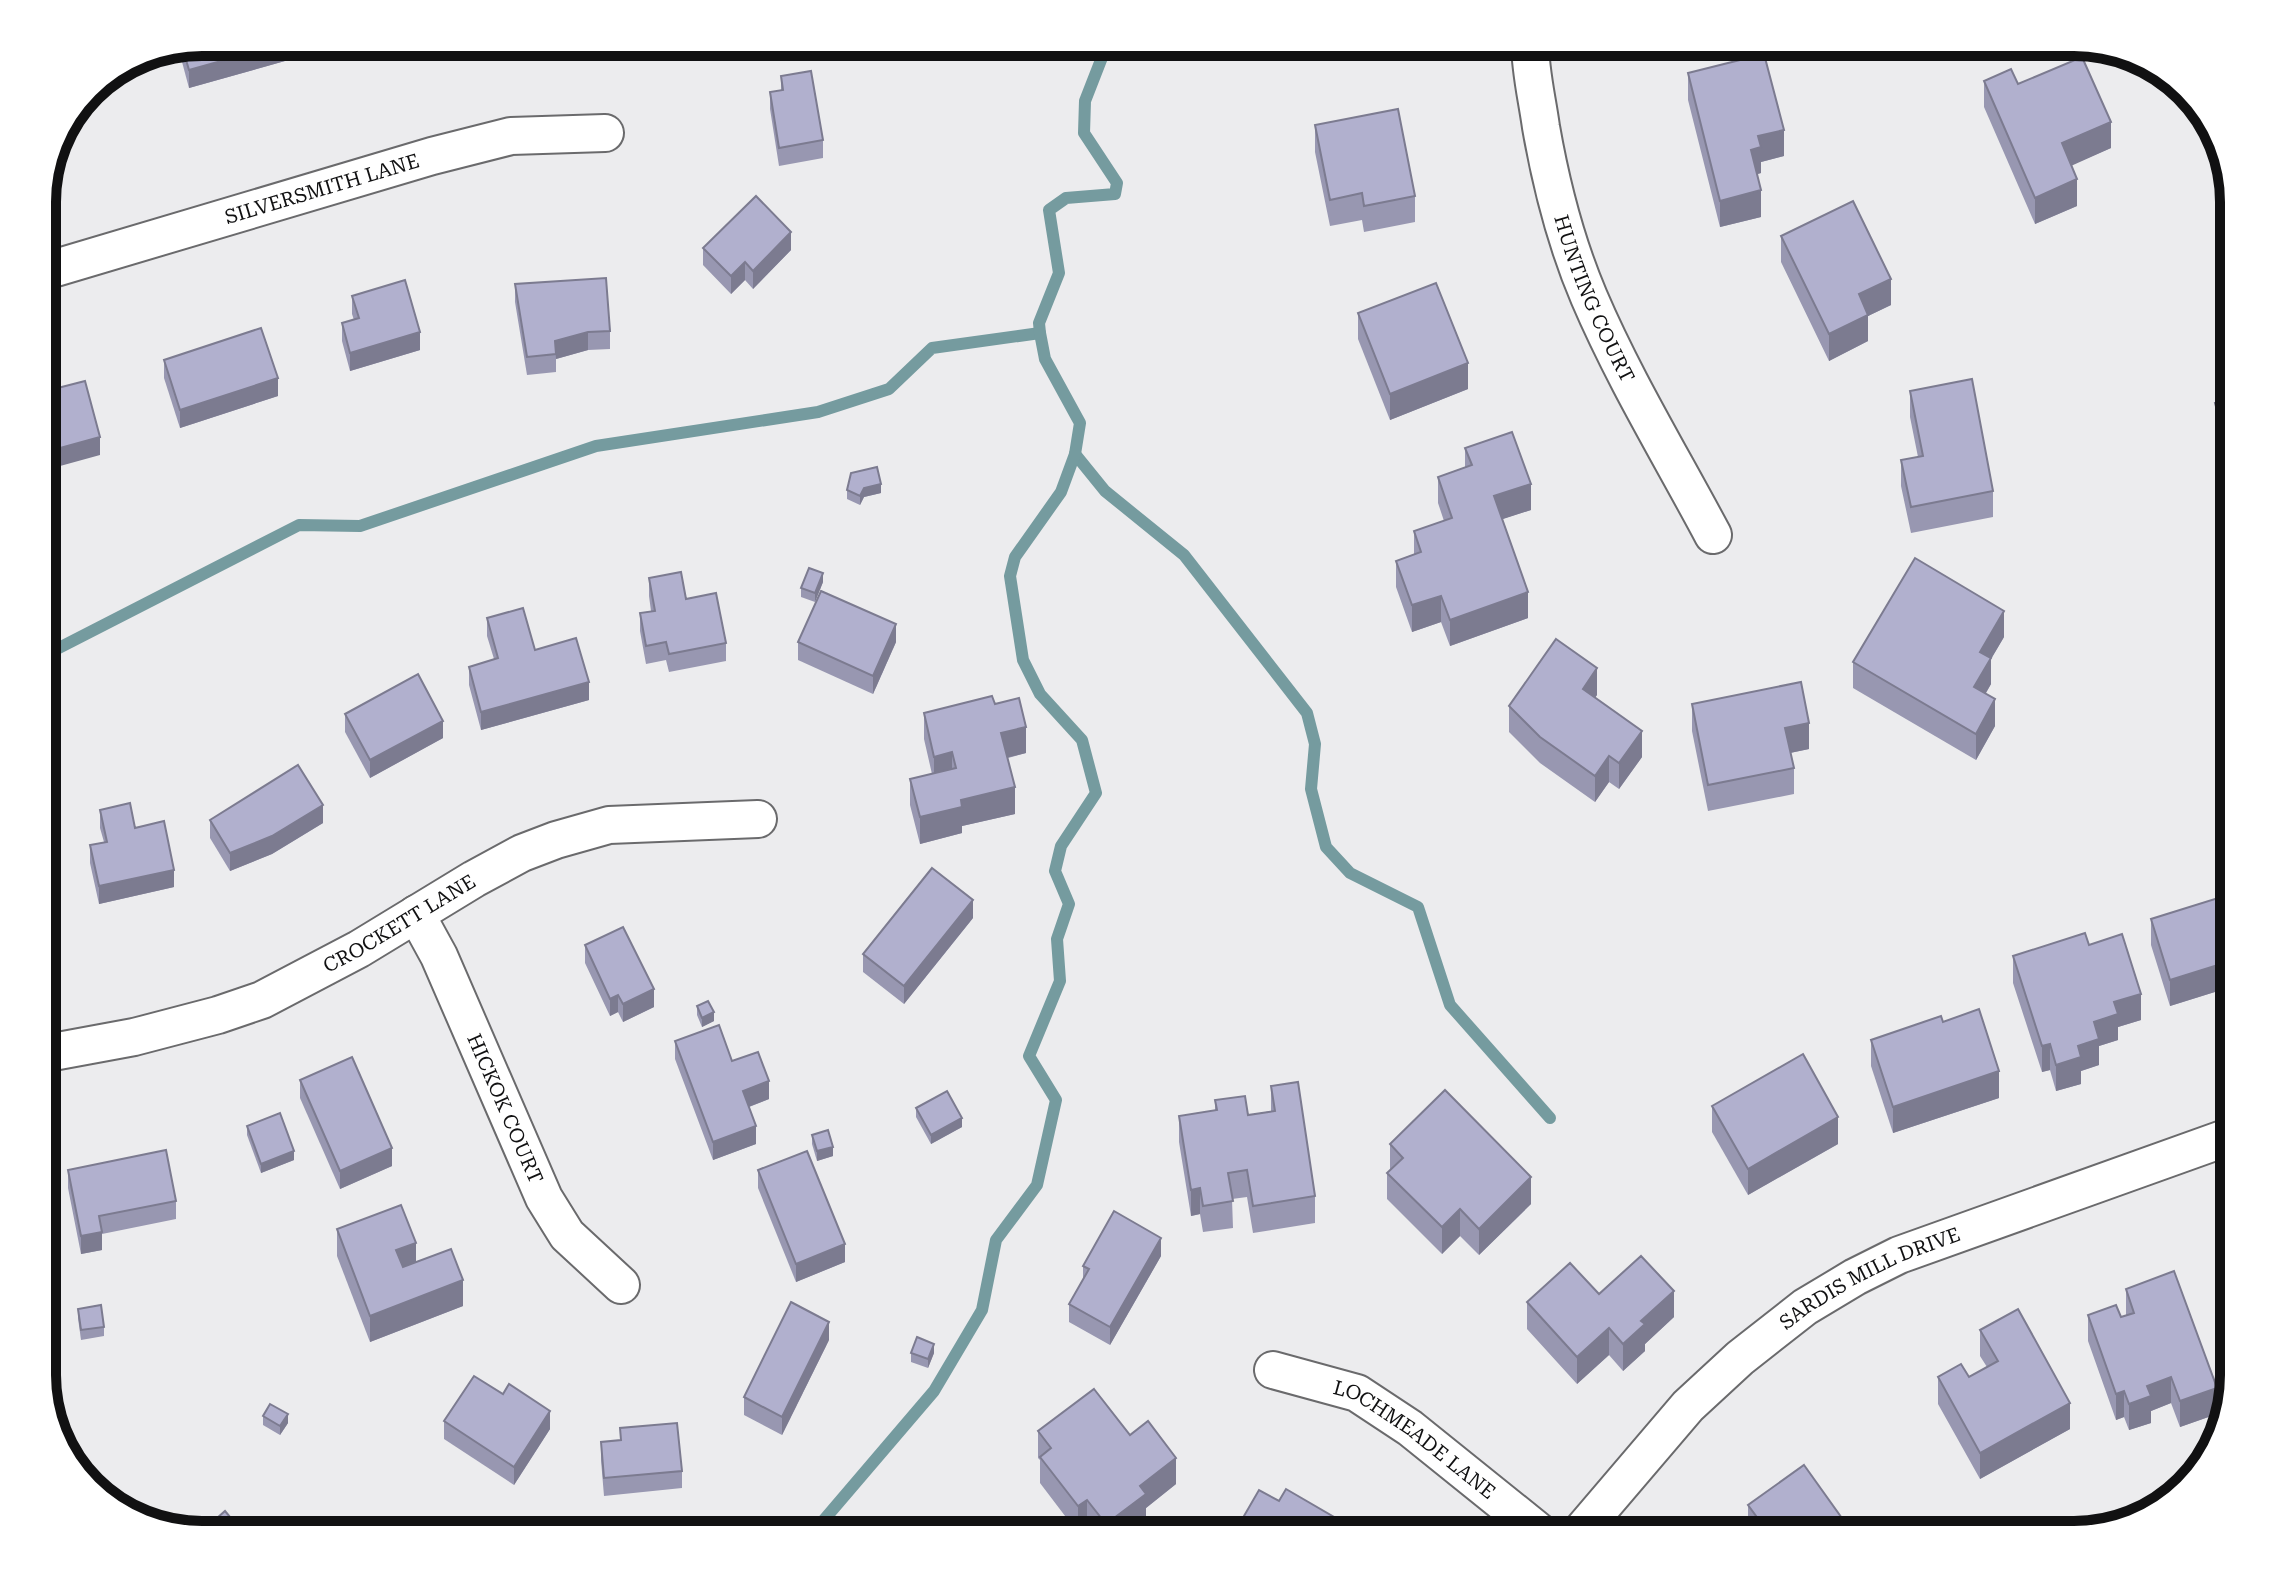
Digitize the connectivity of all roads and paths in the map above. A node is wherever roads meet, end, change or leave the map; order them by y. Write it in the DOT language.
graph roads {
  1 [pos="1530,56"];
  2 [pos="605,133"];
  3 [pos="56,268"];
  4 [pos="1713,535"];
  5 [pos="758,819"];
  6 [pos="416,914"];
  7 [pos="56,1051"];
  8 [pos="2220,1140"];
  9 [pos="621,1285"];
  10 [pos="1273,1370"];
  11 [pos="1526,1521"];
  12 [pos="1590,1521"];
  1 -- 4 [label="street, HUNTING COURT"];
  2 -- 3 [label="street, SILVERSMITH LANE"];
  5 -- 6 [label="street, CROCKETT LANE"];
  6 -- 7 [label="street, CROCKETT LANE"];
  6 -- 9 [label="street, HICKOK COURT"];
  8 -- 12 [label="street, SARDIS MILL DRIVE"];
  10 -- 11 [label="street, LOCHMEADE LANE"];
}
